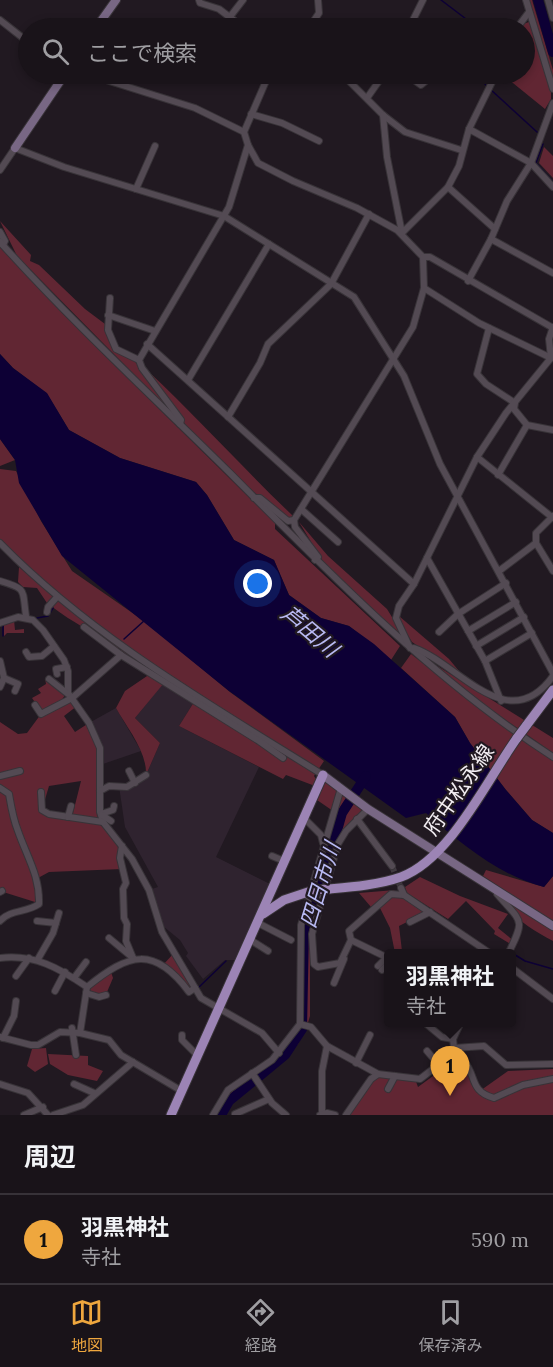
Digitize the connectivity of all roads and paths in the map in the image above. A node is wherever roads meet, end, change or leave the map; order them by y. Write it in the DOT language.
graph roads {
  1 [pos="116,0"];
  2 [pos="199,0"];
  3 [pos="243,0"];
  4 [pos="318,0"];
  5 [pos="423,0"];
  6 [pos="526,0"];
  7 [pos="548,0"];
  8 [pos="529,12"];
  9 [pos="103,18"];
  10 [pos="229,18"];
  11 [pos="316,18"];
  12 [pos="414,18"];
  13 [pos="524,18"];
  14 [pos="531,18"];
  15 [pos="553,18"];
  16 [pos="0,20"];
  17 [pos="535,31"];
  18 [pos="18,34"];
  19 [pos="58,84"];
  20 [pos="119,84"];
  21 [pos="264,84"];
  22 [pos="352,84"];
  23 [pos="377,84"];
  24 [pos="490,84"];
  25 [pos="553,89"];
  26 [pos="367,98"];
  27 [pos="553,103"];
  28 [pos="251,114"];
  29 [pos="383,115"];
  30 [pos="469,129"];
  31 [pos="244,132"];
  32 [pos="319,141"];
  33 [pos="248,145"];
  34 [pos="155,146"];
  35 [pos="15,148"];
  36 [pos="461,150"];
  37 [pos="531,163"];
  38 [pos="0,170"];
  39 [pos="448,187"];
  40 [pos="553,187"];
  41 [pos="136,189"];
  42 [pos="369,214"];
  43 [pos="224,216"];
  44 [pos="495,229"];
  45 [pos="0,232"];
  46 [pos="402,233"];
  47 [pos="491,239"];
  48 [pos="2,244"];
  49 [pos="269,244"];
  50 [pos="423,257"];
  51 [pos="553,273"];
  52 [pos="468,281"];
  53 [pos="331,284"];
  54 [pos="424,288"];
  55 [pos="110,298"];
  56 [pos="108,315"];
  57 [pos="489,328"];
  58 [pos="553,328"];
  59 [pos="155,331"];
  60 [pos="147,344"];
  61 [pos="394,358"];
  62 [pos="551,358"];
  63 [pos="139,360"];
  64 [pos="188,380"];
  65 [pos="515,403"];
  66 [pos="228,417"];
  67 [pos="180,425"];
  68 [pos="527,425"];
  69 [pos="553,430"];
  70 [pos="477,457"];
  71 [pos="498,475"];
  72 [pos="311,492"];
  73 [pos="254,498"];
  74 [pos="458,498"];
  75 [pos="301,509"];
  76 [pos="553,517"];
  77 [pos="294,520"];
  78 [pos="338,542"];
  79 [pos="0,543"];
  80 [pos="536,543"];
  81 [pos="427,558"];
  82 [pos="315,560"];
  83 [pos="499,571"];
  84 [pos="553,571"];
  85 [pos="0,581"];
  86 [pos="414,584"];
  87 [pos="506,584"];
  88 [pos="57,597"];
  89 [pos="516,602"];
  90 [pos="46,607"];
  91 [pos="458,614"];
  92 [pos="26,616"];
  93 [pos="524,617"];
  94 [pos="0,623"];
  95 [pos="84,627"];
  96 [pos="468,631"];
  97 [pos="439,632"];
  98 [pos="532,633"];
  99 [pos="54,646"];
  100 [pos="476,646"];
  101 [pos="410,648"];
  102 [pos="26,651"];
  103 [pos="121,655"];
  104 [pos="0,661"];
  105 [pos="485,661"];
  106 [pos="67,667"];
  107 [pos="57,674"];
  108 [pos="553,675"];
  109 [pos="4,678"];
  110 [pos="49,679"];
  111 [pos="0,687"];
  112 [pos="553,690"];
  113 [pos="15,691"];
  114 [pos="70,696"];
  115 [pos="501,700"];
  116 [pos="35,705"];
  117 [pos="242,727"];
  118 [pos="553,757"];
  119 [pos="283,758"];
  120 [pos="20,771"];
  121 [pos="129,771"];
  122 [pos="146,775"];
  123 [pos="0,776"];
  124 [pos="323,776"];
  125 [pos="135,783"];
  126 [pos="0,788"];
  127 [pos="342,789"];
  128 [pos="100,791"];
  129 [pos="41,792"];
  130 [pos="71,806"];
  131 [pos="114,806"];
  132 [pos="368,809"];
  133 [pos="68,817"];
  134 [pos="102,818"];
  135 [pos="304,818"];
  136 [pos="357,819"];
  137 [pos="111,821"];
  138 [pos="323,844"];
  139 [pos="122,846"];
  140 [pos="440,850"];
  141 [pos="272,856"];
  142 [pos="284,861"];
  143 [pos="392,866"];
  144 [pos="401,888"];
  145 [pos="313,891"];
  146 [pos="499,891"];
  147 [pos="404,895"];
  148 [pos="430,912"];
  149 [pos="59,913"];
  150 [pos="0,921"];
  151 [pos="37,921"];
  152 [pos="257,922"];
  153 [pos="410,922"];
  154 [pos="56,923"];
  155 [pos="553,926"];
  156 [pos="108,938"];
  157 [pos="249,938"];
  158 [pos="291,940"];
  159 [pos="351,940"];
  160 [pos="123,943"];
  161 [pos="484,949"];
  162 [pos="510,949"];
  163 [pos="268,951"];
  164 [pos="0,958"];
  165 [pos="29,958"];
  166 [pos="384,958"];
  167 [pos="38,959"];
  168 [pos="344,959"];
  169 [pos="86,962"];
  170 [pos="130,962"];
  171 [pos="384,964"];
  172 [pos="380,968"];
  173 [pos="516,971"];
  174 [pos="65,972"];
  175 [pos="16,976"];
  176 [pos="74,978"];
  177 [pos="334,983"];
  178 [pos="195,988"];
  179 [pos="87,990"];
  180 [pos="56,991"];
  181 [pos="106,995"];
  182 [pos="553,999"];
  183 [pos="16,1001"];
  184 [pos="218,1008"];
  185 [pos="303,1025"];
  186 [pos="429,1027"];
  187 [pos="454,1027"];
  188 [pos="459,1027"];
  189 [pos="457,1030"];
  190 [pos="75,1031"];
  191 [pos="182,1035"];
  192 [pos="370,1035"];
  193 [pos="2,1037"];
  194 [pos="453,1039"];
  195 [pos="327,1046"];
  196 [pos="453,1050"];
  197 [pos="427,1051"];
  198 [pos="279,1053"];
  199 [pos="196,1054"];
  200 [pos="76,1055"];
  201 [pos="133,1062"];
  202 [pos="356,1063"];
  203 [pos="553,1064"];
  204 [pos="439,1065"];
  205 [pos="378,1074"];
  206 [pos="395,1076"];
  207 [pos="255,1077"];
  208 [pos="553,1079"];
  209 [pos="74,1084"];
  210 [pos="0,1085"];
  211 [pos="388,1089"];
  212 [pos="180,1090"];
  213 [pos="94,1094"];
  214 [pos="269,1099"];
  215 [pos="43,1107"];
  216 [pos="235,1114"];
  217 [pos="321,1114"];
  218 [pos="24,1115"];
  219 [pos="48,1115"];
  220 [pos="53,1115"];
  221 [pos="171,1115"];
  222 [pos="213,1115"];
  223 [pos="286,1115"];
  224 [pos="335,1115"];
  225 [pos="346,1115"];
  1 -- 9 [label="street"];
  2 -- 10 [label="street"];
  3 -- 10 [label="street"];
  4 -- 11 [label="street"];
  5 -- 12 [label="street"];
  6 -- 8 [label="street"];
  7 -- 15 [label="street"];
  8 -- 13 [label="street"];
  8 -- 14 [label="street"];
  16 -- 18 [label="street"];
  17 -- 25 [label="street"];
  19 -- 35 [label="street"];
  20 -- 31 [label="street"];
  21 -- 28 [label="street"];
  22 -- 26 [label="street"];
  23 -- 26 [label="street"];
  24 -- 30 [label="street"];
  26 -- 29 [label="street"];
  27 -- 37 [label="street"];
  28 -- 31 [label="street"];
  28 -- 32 [label="street"];
  29 -- 36 [label="street"];
  29 -- 46 [label="street"];
  30 -- 36 [label="street"];
  30 -- 37 [label="street"];
  31 -- 33 [label="street"];
  33 -- 42 [label="street"];
  33 -- 43 [label="street"];
  34 -- 41 [label="street"];
  35 -- 38 [label="street"];
  35 -- 41 [label="street"];
  36 -- 39 [label="street"];
  37 -- 40 [label="street"];
  37 -- 44 [label="street"];
  39 -- 44 [label="street"];
  39 -- 46 [label="street"];
  41 -- 43 [label="street"];
  42 -- 46 [label="street"];
  42 -- 53 [label="street"];
  43 -- 49 [label="street"];
  43 -- 59 [label="street"];
  44 -- 47 [label="street"];
  45 -- 48 [label="street"];
  46 -- 50 [label="street"];
  47 -- 51 [label="street"];
  47 -- 52 [label="street"];
  48 -- 67 [label="street"];
  49 -- 53 [label="street"];
  49 -- 64 [label="street"];
  50 -- 52 [label="street"];
  50 -- 54 [label="street"];
  52 -- 58 [label="street"];
  53 -- 61 [label="street"];
  53 -- 66 [label="street"];
  54 -- 57 [label="street"];
  54 -- 61 [label="street"];
  55 -- 56 [label="street"];
  56 -- 59 [label="street"];
  56 -- 63 [label="street"];
  57 -- 62 [label="street"];
  57 -- 65 [label="street"];
  58 -- 62 [label="street"];
  59 -- 60 [label="street"];
  60 -- 63 [label="street"];
  60 -- 64 [label="street"];
  61 -- 72 [label="street"];
  61 -- 74 [label="street"];
  62 -- 65 [label="street"];
  63 -- 67 [label="street"];
  64 -- 66 [label="street"];
  65 -- 68 [label="street"];
  65 -- 70 [label="street"];
  66 -- 72 [label="street"];
  67 -- 73 [label="street"];
  68 -- 69 [label="street"];
  68 -- 71 [label="street"];
  70 -- 71 [label="street"];
  70 -- 74 [label="street"];
  71 -- 76 [label="street"];
  72 -- 75 [label="street"];
  72 -- 86 [label="street"];
  73 -- 77 [label="street"];
  73 -- 82 [label="street"];
  74 -- 81 [label="street"];
  74 -- 83 [label="street"];
  75 -- 77 [label="street"];
  75 -- 78 [label="street"];
  76 -- 80 [label="street"];
  77 -- 82 [label="street"];
  79 -- 88 [label="street"];
  80 -- 83 [label="street"];
  80 -- 84 [label="street"];
  81 -- 86 [label="street"];
  81 -- 91 [label="street"];
  82 -- 101 [label="street"];
  83 -- 87 [label="street"];
  85 -- 92 [label="street"];
  86 -- 101 [label="street"];
  87 -- 89 [label="street"];
  87 -- 91 [label="street"];
  88 -- 90 [label="street"];
  88 -- 117 [label="street"];
  89 -- 93 [label="street"];
  89 -- 96 [label="street"];
  91 -- 96 [label="street"];
  91 -- 97 [label="street"];
  92 -- 94 [label="street"];
  92 -- 99 [label="street"];
  93 -- 98 [label="street"];
  93 -- 100 [label="street"];
  95 -- 103 [label="street"];
  96 -- 100 [label="street"];
  98 -- 105 [label="street"];
  98 -- 108 [label="street"];
  99 -- 102 [label="street"];
  99 -- 106 [label="street"];
  100 -- 105 [label="street"];
  101 -- 115 [label="street"];
  101 -- 118 [label="street"];
  103 -- 114 [label="street"];
  103 -- 117 [label="street"];
  104 -- 109 [label="street"];
  105 -- 115 [label="street"];
  106 -- 107 [label="street"];
  106 -- 114 [label="street"];
  108 -- 115 [label="street"];
  109 -- 111 [label="street"];
  109 -- 113 [label="street"];
  110 -- 114 [label="street"];
  112 -- 140 [label="main road, 府中松永線, bridge"];
  114 -- 116 [label="street"];
  114 -- 128 [label="street"];
  117 -- 119 [label="street"];
  117 -- 124 [label="street"];
  120 -- 123 [label="street"];
  121 -- 125 [label="street"];
  122 -- 125 [label="street"];
  124 -- 127 [label="street"];
  124 -- 135 [label="main road, 府中松永線"];
  125 -- 128 [label="street"];
  126 -- 150 [label="street"];
  127 -- 132 [label="street"];
  127 -- 138 [label="street"];
  128 -- 134 [label="street"];
  129 -- 133 [label="street"];
  130 -- 133 [label="street"];
  131 -- 134 [label="street"];
  132 -- 136 [label="street"];
  132 -- 140 [label="street"];
  133 -- 134 [label="street"];
  134 -- 137 [label="street"];
  134 -- 139 [label="street"];
  135 -- 138 [label="street"];
  135 -- 142 [label="main road, 府中松永線"];
  136 -- 143 [label="street"];
  136 -- 168 [label="street"];
  138 -- 145 [label="street"];
  139 -- 170 [label="street"];
  139 -- 178 [label="street"];
  140 -- 145 [label="main road, 府中松永線, bridge"];
  140 -- 146 [label="street"];
  141 -- 142 [label="street"];
  142 -- 152 [label="main road, 府中松永線"];
  144 -- 147 [label="street"];
  145 -- 152 [label="main road, 府中松永線"];
  145 -- 185 [label="street"];
  146 -- 155 [label="street"];
  146 -- 162 [label="street"];
  147 -- 148 [label="street"];
  147 -- 159 [label="street"];
  148 -- 153 [label="street"];
  148 -- 161 [label="street"];
  149 -- 154 [label="street"];
  151 -- 154 [label="street"];
  152 -- 157 [label="main road, 府中松永線"];
  152 -- 158 [label="street"];
  154 -- 167 [label="street"];
  156 -- 170 [label="street"];
  157 -- 163 [label="street"];
  157 -- 184 [label="main road, 府中松永線"];
  159 -- 166 [label="street"];
  159 -- 168 [label="street"];
  160 -- 170 [label="street"];
  164 -- 165 [label="street"];
  165 -- 167 [label="street"];
  165 -- 175 [label="street"];
  167 -- 174 [label="street"];
  168 -- 177 [label="street"];
  169 -- 176 [label="street"];
  170 -- 178 [label="street"];
  170 -- 179 [label="street"];
  171 -- 172 [label="street"];
  173 -- 182 [label="street"];
  174 -- 176 [label="street"];
  174 -- 180 [label="street"];
  176 -- 179 [label="street"];
  178 -- 184 [label="street"];
  179 -- 181 [label="street"];
  179 -- 190 [label="street"];
  183 -- 193 [label="street"];
  184 -- 198 [label="street"];
  184 -- 199 [label="main road, 府中松永線"];
  185 -- 195 [label="street"];
  185 -- 198 [label="street"];
  186 -- 194 [label="street"];
  187 -- 189 [label="street"];
  188 -- 189 [label="street"];
  189 -- 194 [label="street"];
  190 -- 193 [label="street"];
  190 -- 200 [label="street"];
  190 -- 201 [label="street"];
  191 -- 199 [label="street"];
  192 -- 202 [label="street"];
  194 -- 196 [label="street"];
  195 -- 202 [label="street"];
  195 -- 217 [label="street"];
  196 -- 203 [label="street"];
  196 -- 204 [label="street"];
  196 -- 208 [label="street"];
  197 -- 204 [label="street"];
  198 -- 207 [label="street"];
  199 -- 212 [label="main road, 府中松永線"];
  201 -- 212 [label="street"];
  201 -- 213 [label="street"];
  202 -- 205 [label="street"];
  204 -- 206 [label="street"];
  205 -- 206 [label="street"];
  205 -- 225 [label="street"];
  206 -- 211 [label="street"];
  207 -- 214 [label="street"];
  207 -- 222 [label="street"];
  209 -- 213 [label="street"];
  210 -- 215 [label="street"];
  212 -- 221 [label="main road, 府中松永線"];
  213 -- 220 [label="street"];
  214 -- 216 [label="street"];
  214 -- 223 [label="street"];
  215 -- 218 [label="street"];
  215 -- 219 [label="street"];
  217 -- 224 [label="street"];
}
